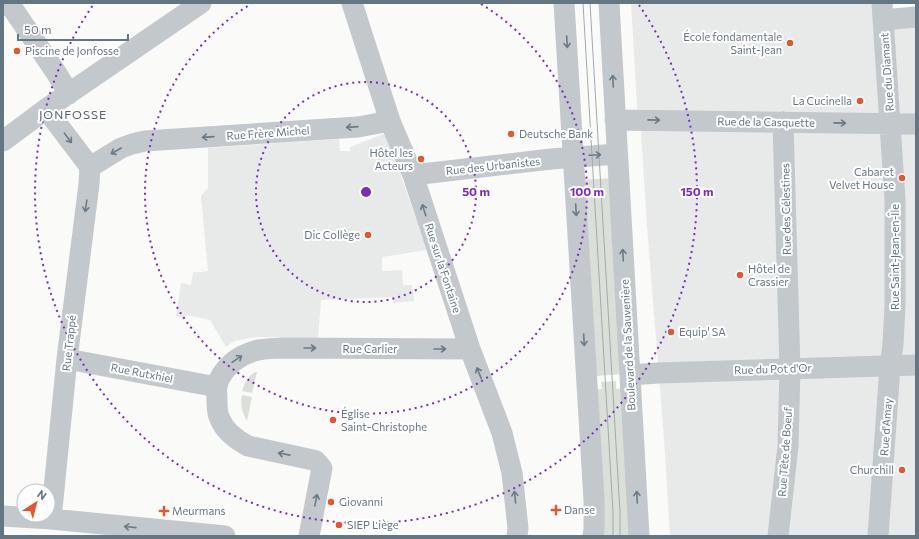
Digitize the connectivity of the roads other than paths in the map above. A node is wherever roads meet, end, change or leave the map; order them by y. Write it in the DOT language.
graph roads {
  1 [pos="5,3"];
  2 [pos="201,3"];
  3 [pos="352,3"];
  4 [pos="564,3"];
  5 [pos="609,3"];
  6 [pos="882,12"];
  7 [pos="916,17"];
  8 [pos="69,94"];
  9 [pos="46,110"];
  10 [pos="615,120"];
  11 [pos="390,121"];
  12 [pos="783,122"];
  13 [pos="890,124"];
  14 [pos="916,124"];
  15 [pos="3,140"];
  16 [pos="617,154"];
  17 [pos="573,157"];
  18 [pos="90,167"];
  19 [pos="413,176"];
  20 [pos="470,349"];
  21 [pos="67,359"];
  22 [pos="890,366"];
  23 [pos="916,366"];
  24 [pos="790,369"];
  25 [pos="630,375"];
  26 [pos="217,387"];
  27 [pos="55,483"];
  28 [pos="3,516"];
  29 [pos="16,517"];
  30 [pos="56,519"];
  31 [pos="225,536"];
  32 [pos="309,536"];
  33 [pos="517,536"];
  34 [pos="592,536"];
  35 [pos="639,536"];
  36 [pos="778,536"];
  37 [pos="878,536"];
  1 -- 8 [label="street"];
  2 -- 8 [label="street"];
  3 -- 11 [label="street, Rue sur la Fontaine"];
  4 -- 17 [label="street, one-way"];
  10 -- 5 [label="street, Boulevard de la Sauvenière, one-way"];
  6 -- 7 [label="street"];
  6 -- 13 [label="street, Rue du Diamant"];
  8 -- 9 [label="street"];
  9 -- 15 [label="street"];
  9 -- 18 [label="street, one-way"];
  10 -- 12 [label="street, Rue de la Casquette, one-way"];
  10 -- 16 [label="street, Boulevard de la Sauvenière"];
  11 -- 18 [label="street, Rue Frère Michel, one-way"];
  11 -- 19 [label="street, Rue sur la Fontaine"];
  12 -- 13 [label="street, Rue de la Casquette, one-way"];
  12 -- 24 [label="street, Rue des Célestines"];
  13 -- 14 [label="street, Rue de la Casquette"];
  13 -- 22 [label="street, Rue Saint-Jean-en-Île"];
  17 -- 16 [label="street, one-way"];
  25 -- 16 [label="street, Boulevard de la Sauvenière, one-way"];
  17 -- 19 [label="street, Rue des Urbanistes"];
  17 -- 34 [label="street, one-way"];
  18 -- 21 [label="street, Rue Trappé, one-way"];
  20 -- 19 [label="street, Rue sur la Fontaine, one-way"];
  26 -- 20 [label="street, Rue Carlier, one-way"];
  33 -- 20 [label="street, Rue sur la Fontaine, one-way"];
  21 -- 26 [label="street, Rue Rutxhiel"];
  21 -- 27 [label="street, Rue Trappé"];
  22 -- 23 [label="street, Rue du Pot d'Or"];
  22 -- 24 [label="street, Rue du Pot d'Or"];
  22 -- 37 [label="street, Rue d'Amay"];
  24 -- 25 [label="street, Rue du Pot d'Or"];
  24 -- 36 [label="street, Rue Tête de Boeuf"];
  35 -- 25 [label="street, Boulevard de la Sauvenière, one-way"];
  32 -- 26 [label="street, one-way"];
  28 -- 29 [label="street"];
  31 -- 30 [label="street, one-way"];
}
